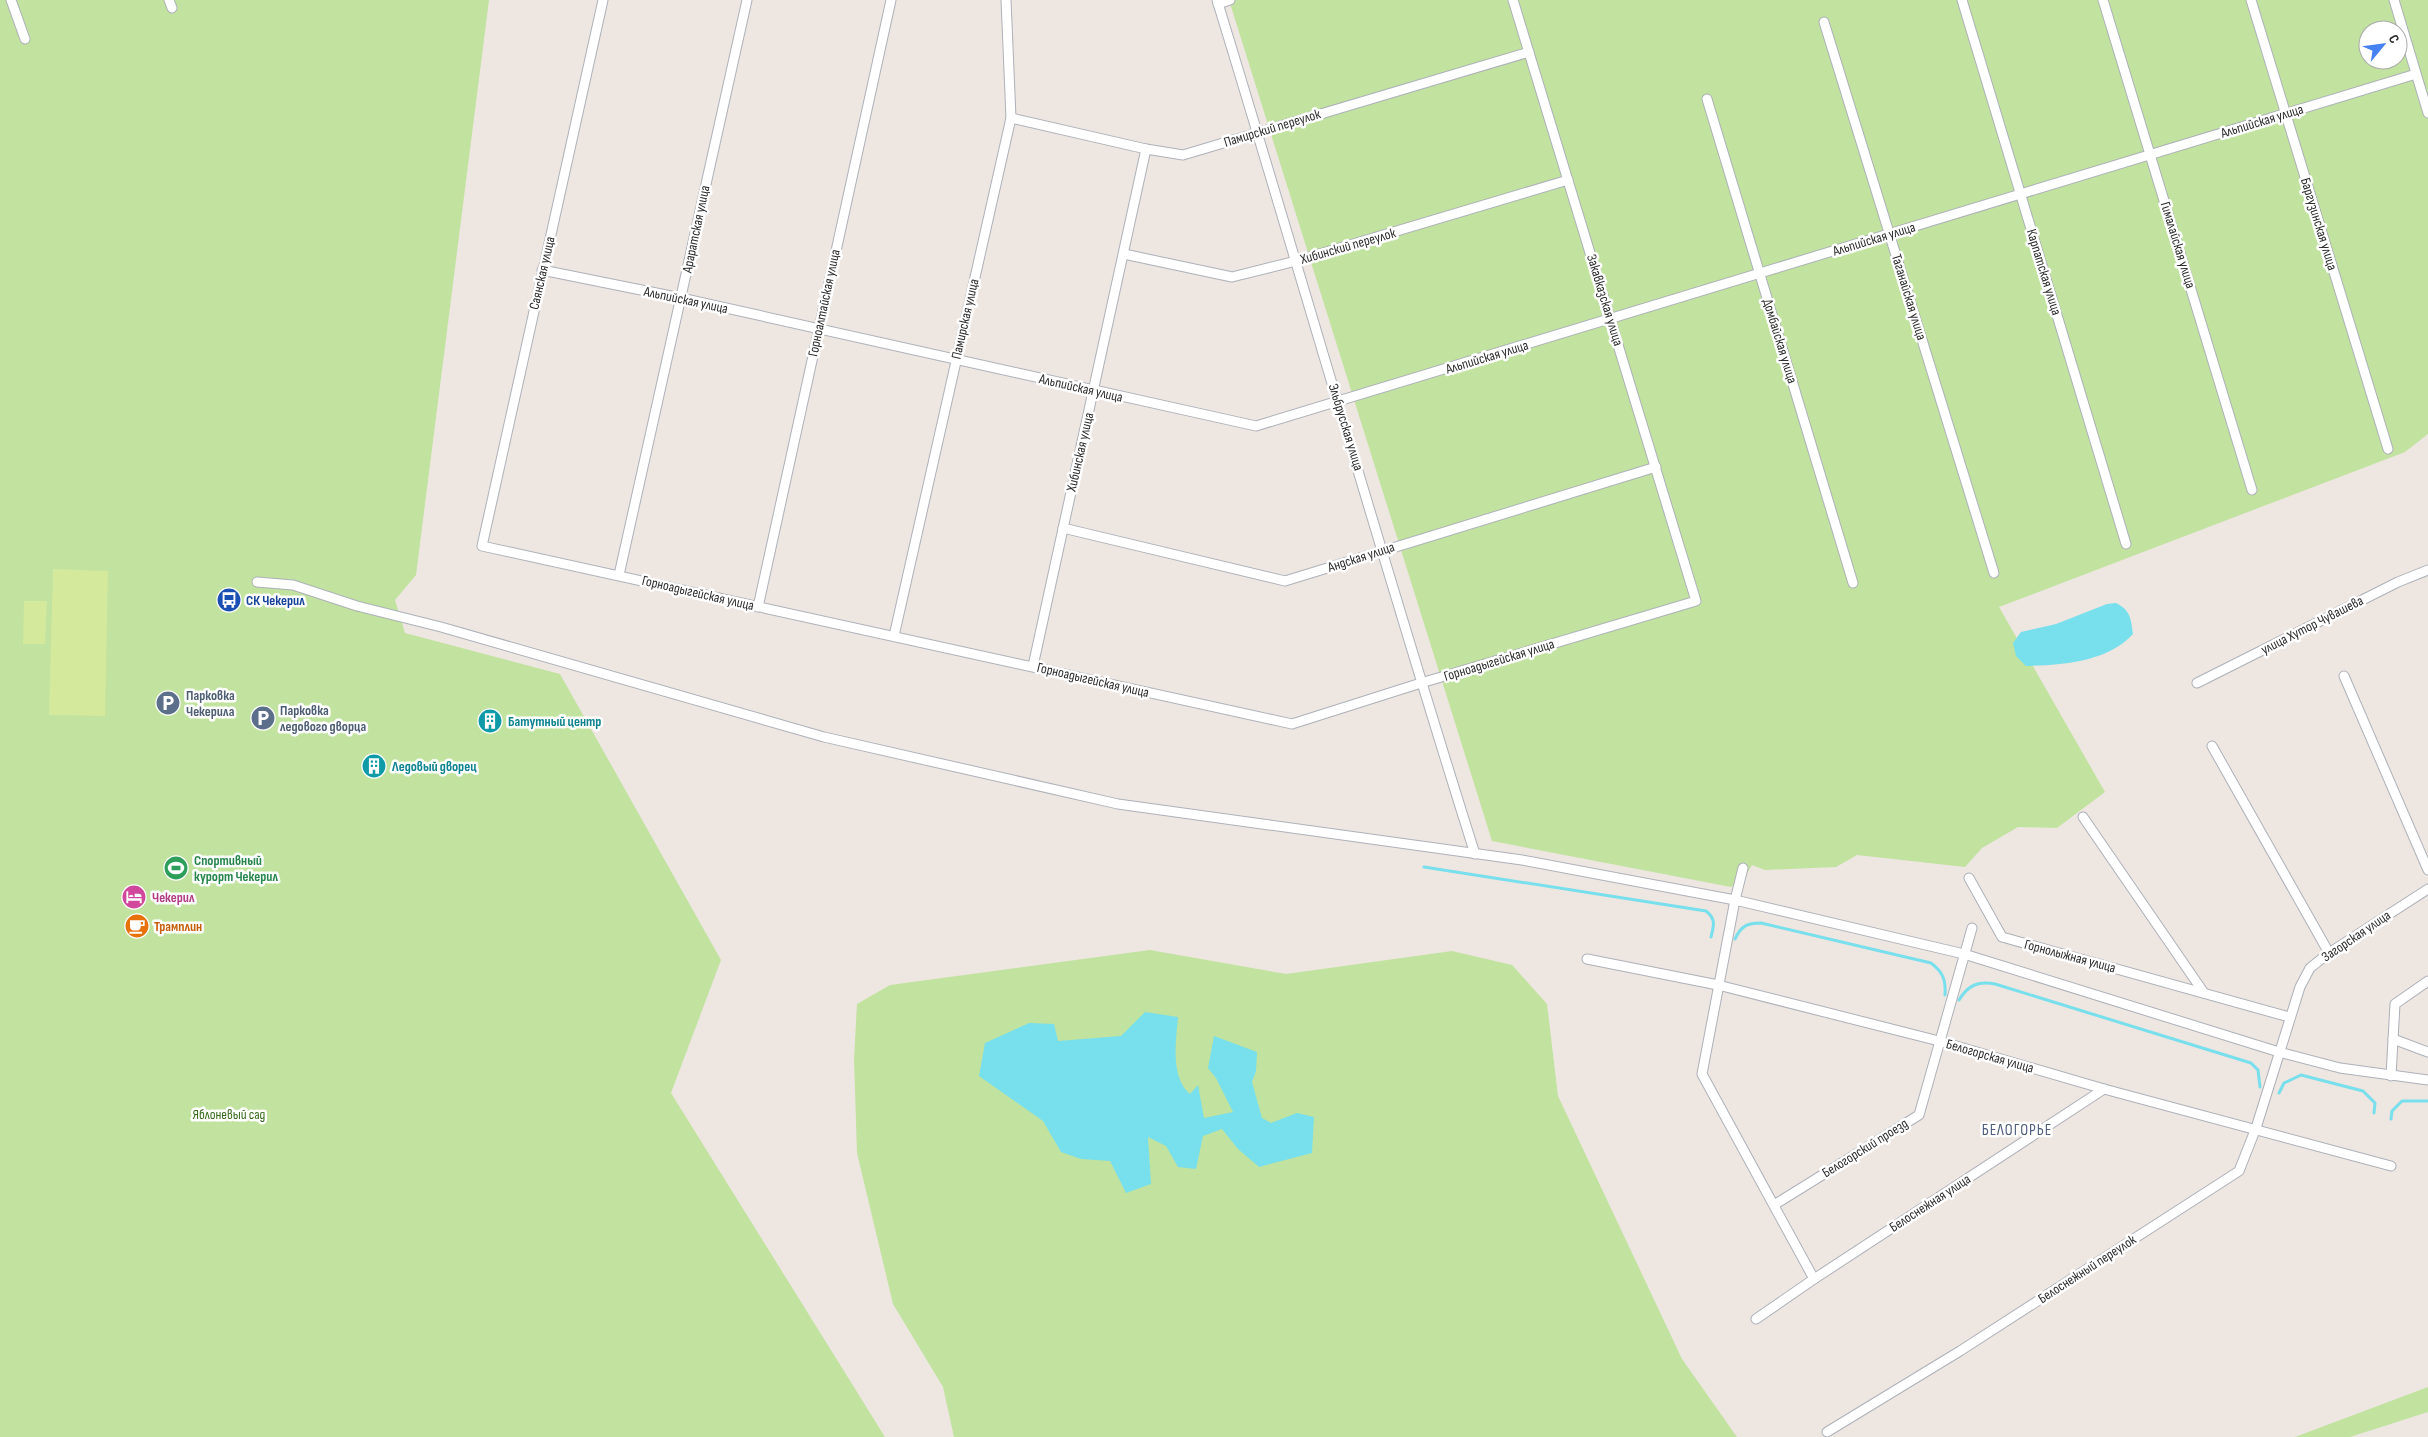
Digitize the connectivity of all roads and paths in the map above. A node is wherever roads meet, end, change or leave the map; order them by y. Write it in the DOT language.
graph roads {
  1 [pos="11,0"];
  2 [pos="603,0"];
  3 [pos="747,0"];
  4 [pos="891,0"];
  5 [pos="1006,0"];
  6 [pos="1230,0"];
  7 [pos="1513,0"];
  8 [pos="1962,0"];
  9 [pos="2104,0"];
  10 [pos="2251,0"];
  11 [pos="2394,0"];
  12 [pos="1218,2"];
  13 [pos="1824,22"];
  14 [pos="25,39"];
  15 [pos="1529,52"];
  16 [pos="2416,74"];
  17 [pos="1707,99"];
  18 [pos="2428,113"];
  19 [pos="2286,114"];
  20 [pos="1011,118"];
  21 [pos="1257,133"];
  22 [pos="1146,149"];
  23 [pos="2150,155"];
  24 [pos="1568,180"];
  25 [pos="2021,195"];
  26 [pos="1890,234"];
  27 [pos="1124,254"];
  28 [pos="1296,261"];
  29 [pos="542,270"];
  30 [pos="1760,274"];
  31 [pos="681,298"];
  32 [pos="1610,320"];
  33 [pos="819,329"];
  34 [pos="955,359"];
  35 [pos="1094,391"];
  36 [pos="1339,402"];
  37 [pos="2388,449"];
  38 [pos="1656,467"];
  39 [pos="2252,490"];
  40 [pos="1063,528"];
  41 [pos="2126,544"];
  42 [pos="482,546"];
  43 [pos="1383,550"];
  44 [pos="2428,570"];
  45 [pos="1994,573"];
  46 [pos="618,575"];
  47 [pos="257,582"];
  48 [pos="1853,583"];
  49 [pos="1696,601"];
  50 [pos="758,607"];
  51 [pos="894,636"];
  52 [pos="1033,666"];
  53 [pos="2344,676"];
  54 [pos="1421,683"];
  55 [pos="2197,683"];
  56 [pos="2212,746"];
  57 [pos="2083,817"];
  58 [pos="1474,854"];
  59 [pos="1743,868"];
  60 [pos="2428,870"];
  61 [pos="1969,878"];
  62 [pos="2428,888"];
  63 [pos="1735,900"];
  64 [pos="1972,928"];
  65 [pos="2329,953"];
  66 [pos="1964,954"];
  67 [pos="1587,960"];
  68 [pos="2428,981"];
  69 [pos="1718,985"];
  70 [pos="2204,993"];
  71 [pos="2289,1017"];
  72 [pos="2393,1039"];
  73 [pos="1939,1041"];
  74 [pos="2279,1052"];
  75 [pos="2428,1052"];
  76 [pos="2391,1076"];
  77 [pos="2428,1080"];
  78 [pos="2104,1089"];
  79 [pos="2256,1128"];
  80 [pos="2390,1166"];
  81 [pos="1774,1205"];
  82 [pos="1814,1279"];
  83 [pos="1756,1319"];
  84 [pos="1828,1432"];
  1 -- 14 [label="street"];
  2 -- 29 [label="street, Саянская улица"];
  3 -- 31 [label="street, Араратская улица"];
  4 -- 33 [label="street, Горноалтайская улица"];
  5 -- 20 [label="street, Памирская улица"];
  6 -- 12 [label="street"];
  7 -- 15 [label="street, Закавказская улица"];
  8 -- 25 [label="street, Карпатская улица"];
  9 -- 23 [label="street, Гималайская улица"];
  10 -- 19 [label="street, Баргузинская улица"];
  11 -- 16 [label="street"];
  12 -- 21 [label="street, Эльбрусская улица"];
  13 -- 26 [label="street, Таганайская улица"];
  15 -- 21 [label="street, Памирский переулок"];
  15 -- 24 [label="street, Закавказская улица"];
  16 -- 18 [label="street"];
  16 -- 19 [label="street, Альпийская улица"];
  17 -- 30 [label="street, Домбайская улица"];
  19 -- 23 [label="street, Альпийская улица"];
  19 -- 37 [label="street, Баргузинская улица"];
  20 -- 22 [label="street, Памирский переулок"];
  20 -- 34 [label="street, Памирская улица"];
  21 -- 22 [label="street, Памирский переулок"];
  21 -- 28 [label="street, Эльбрусская улица"];
  22 -- 27 [label="street, Хибинская улица"];
  23 -- 25 [label="street, Альпийская улица"];
  23 -- 39 [label="street, Гималайская улица"];
  24 -- 28 [label="street, Хибинский переулок"];
  24 -- 32 [label="street, Закавказская улица"];
  25 -- 26 [label="street, Альпийская улица"];
  25 -- 41 [label="street, Карпатская улица"];
  26 -- 30 [label="street, Альпийская улица"];
  26 -- 45 [label="street, Таганайская улица"];
  27 -- 28 [label="street, Хибинский переулок"];
  27 -- 35 [label="street, Хибинская улица"];
  28 -- 36 [label="street, Эльбрусская улица"];
  29 -- 31 [label="street, Альпийская улица"];
  29 -- 42 [label="street, Саянская улица"];
  30 -- 32 [label="street, Альпийская улица"];
  30 -- 48 [label="street, Домбайская улица"];
  31 -- 33 [label="street, Альпийская улица"];
  31 -- 46 [label="street, Араратская улица"];
  32 -- 36 [label="street, Альпийская улица"];
  32 -- 38 [label="street, Закавказская улица"];
  33 -- 34 [label="street, Альпийская улица"];
  33 -- 50 [label="street, Горноалтайская улица"];
  34 -- 35 [label="street, Альпийская улица"];
  34 -- 51 [label="street, Памирская улица"];
  35 -- 36 [label="street, Альпийская улица"];
  35 -- 40 [label="street, Хибинская улица"];
  36 -- 43 [label="street, Эльбрусская улица"];
  38 -- 43 [label="street, Андская улица"];
  38 -- 49 [label="street, Закавказская улица"];
  40 -- 43 [label="street, Андская улица"];
  40 -- 52 [label="street, Хибинская улица"];
  42 -- 46 [label="street, Горноадыгейская улица"];
  43 -- 54 [label="street, Эльбрусская улица"];
  44 -- 55 [label="street, улица Хутор Чувашева"];
  46 -- 50 [label="street, Горноадыгейская улица"];
  47 -- 58 [label="street"];
  49 -- 54 [label="street, Горноадыгейская улица"];
  50 -- 51 [label="street, Горноадыгейская улица"];
  51 -- 52 [label="street, Горноадыгейская улица"];
  52 -- 54 [label="street, Горноадыгейская улица"];
  53 -- 60 [label="street"];
  54 -- 58 [label="street, Эльбрусская улица"];
  56 -- 65 [label="street"];
  57 -- 70 [label="street"];
  58 -- 63 [label="street"];
  59 -- 63 [label="street"];
  61 -- 70 [label="street, Горнолыжная улица"];
  62 -- 65 [label="street, Загорская улица"];
  63 -- 66 [label="street"];
  63 -- 69 [label="street"];
  64 -- 66 [label="street, Белогорский проезд"];
  65 -- 71 [label="street, Загорская улица"];
  66 -- 73 [label="street, Белогорский проезд"];
  66 -- 74 [label="street"];
  67 -- 69 [label="street, Белогорская улица"];
  68 -- 72 [label="street"];
  69 -- 73 [label="street, Белогорская улица"];
  69 -- 81 [label="street"];
  70 -- 71 [label="street, Горнолыжная улица"];
  71 -- 74 [label="street, Загорская улица"];
  72 -- 75 [label="street"];
  72 -- 76 [label="street"];
  73 -- 78 [label="street, Белогорская улица"];
  73 -- 81 [label="street, Белогорский проезд"];
  74 -- 76 [label="street"];
  74 -- 79 [label="street, Белоснежный переулок"];
  76 -- 77 [label="street"];
  78 -- 79 [label="street, Белогорская улица"];
  78 -- 82 [label="street, Белоснежная улица"];
  79 -- 80 [label="street, Белогорская улица"];
  79 -- 84 [label="street, Белоснежный переулок"];
  81 -- 82 [label="street"];
  82 -- 83 [label="street, Белоснежная улица"];
}
